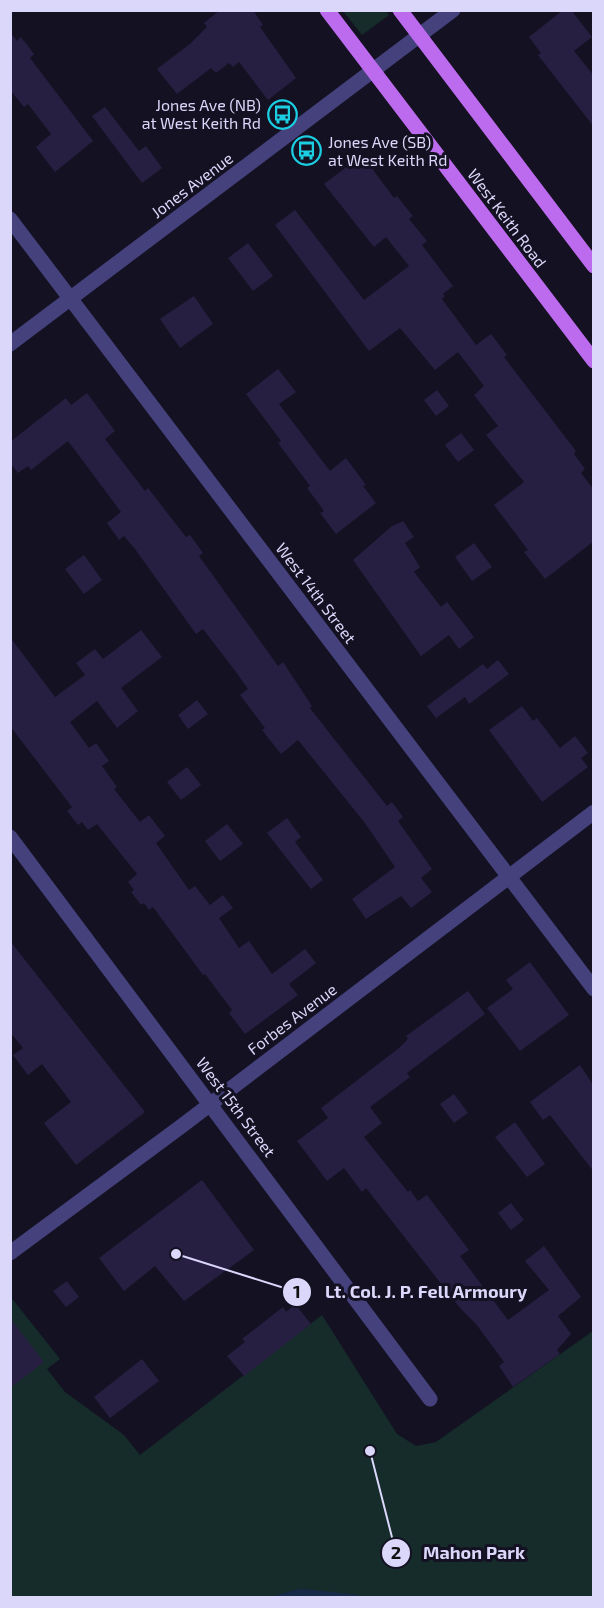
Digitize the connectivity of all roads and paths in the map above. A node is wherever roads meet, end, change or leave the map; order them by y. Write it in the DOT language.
graph roads {
  1 [pos="327,10"];
  2 [pos="400,10"];
  3 [pos="453,10"];
  4 [pos="420,36"];
  5 [pos="374,71"];
  6 [pos="10,219"];
  7 [pos="594,266"];
  8 [pos="70,299"];
  9 [pos="10,344"];
  10 [pos="594,361"];
  11 [pos="594,812"];
  12 [pos="10,837"];
  13 [pos="508,876"];
  14 [pos="594,989"];
  15 [pos="211,1104"];
  16 [pos="10,1253"];
  17 [pos="430,1399"];
  1 -- 5 [label="main road, West Keith Road"];
  2 -- 4 [label="main road"];
  3 -- 4 [label="street, Jones Avenue"];
  4 -- 5 [label="street, Jones Avenue"];
  4 -- 7 [label="main road"];
  5 -- 8 [label="street, Jones Avenue"];
  5 -- 10 [label="main road, West Keith Road"];
  6 -- 8 [label="street, West 14th Street"];
  8 -- 9 [label="street, Jones Avenue"];
  8 -- 13 [label="street, West 14th Street"];
  11 -- 13 [label="street, Forbes Avenue"];
  12 -- 15 [label="street, West 15th Street"];
  13 -- 14 [label="street, West 14th Street"];
  13 -- 15 [label="street, Forbes Avenue"];
  15 -- 16 [label="street, Forbes Avenue"];
  15 -- 17 [label="street, West 15th Street"];
}
